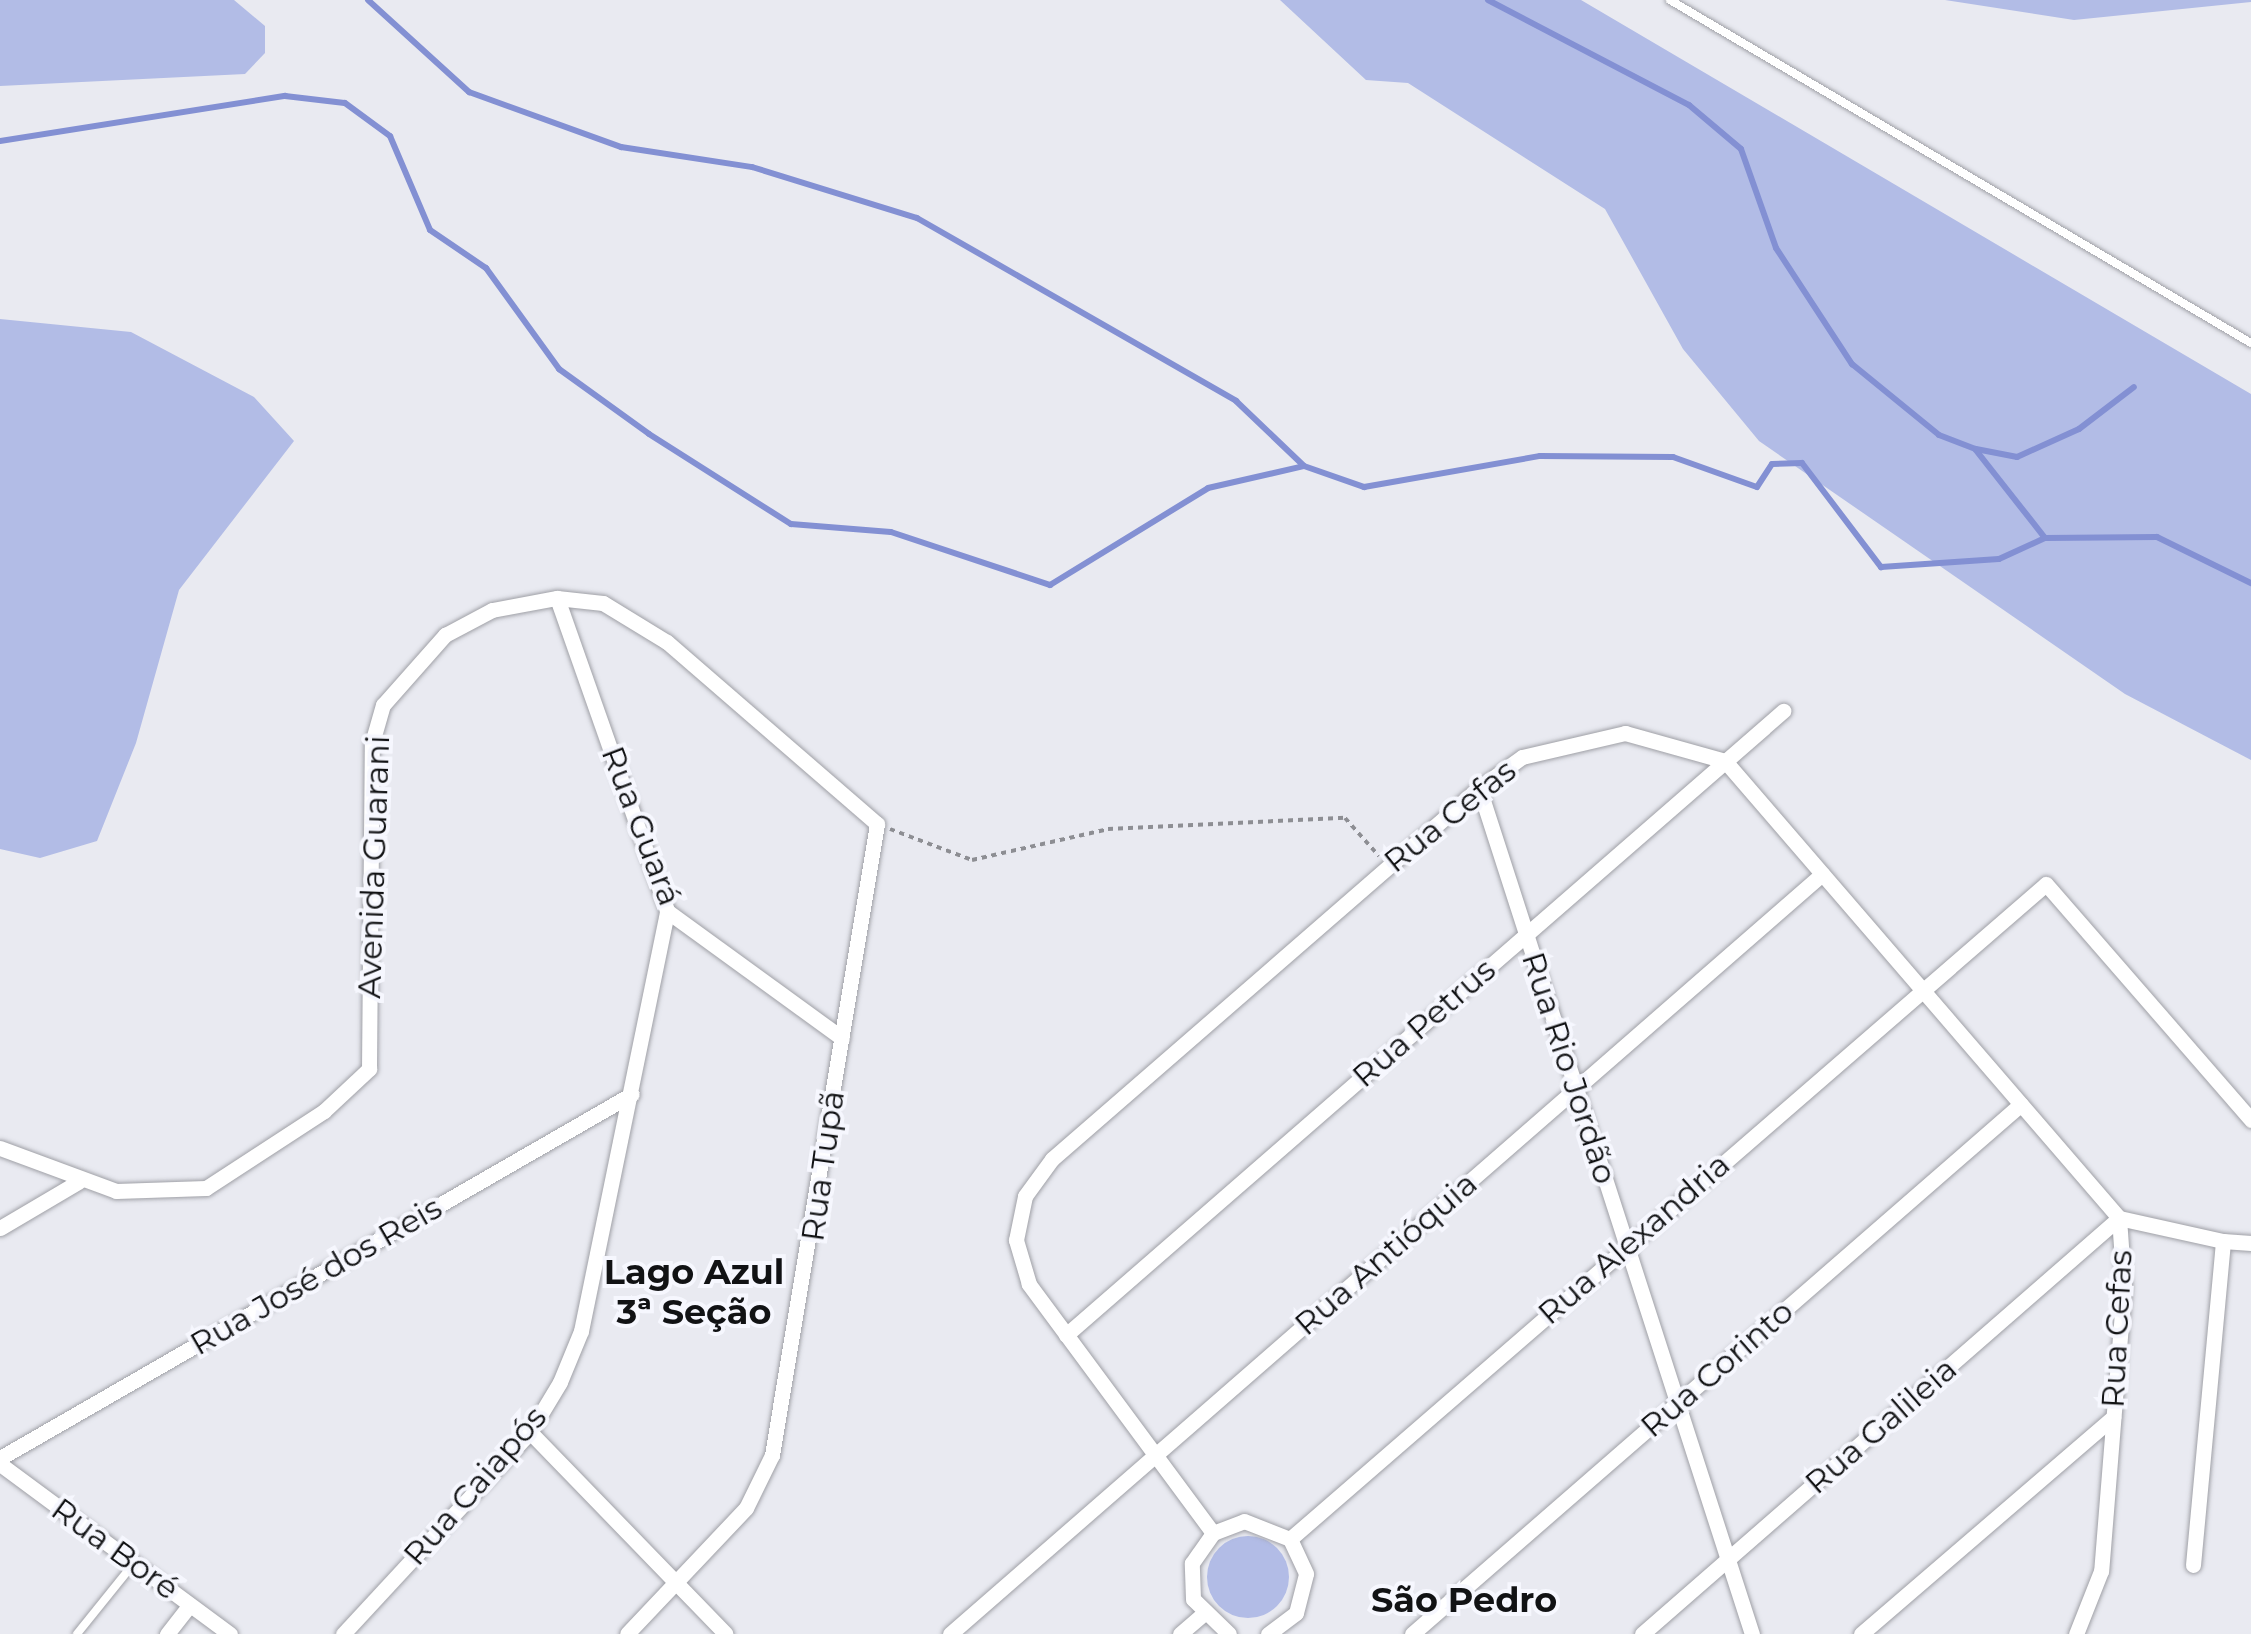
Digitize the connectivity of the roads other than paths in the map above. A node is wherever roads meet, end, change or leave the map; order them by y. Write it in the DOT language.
graph roads {
  1 [pos="1670,0"];
  2 [pos="2251,344"];
  3 [pos="557,598"];
  4 [pos="1783,711"];
  5 [pos="1725,761"];
  6 [pos="1479,788"];
  7 [pos="876,824"];
  8 [pos="1822,874"];
  9 [pos="667,912"];
  10 [pos="1526,934"];
  11 [pos="1921,988"];
  12 [pos="842,1038"];
  13 [pos="1576,1090"];
  14 [pos="632,1094"];
  15 [pos="2021,1104"];
  16 [pos="2251,1120"];
  17 [pos="0,1148"];
  18 [pos="78,1182"];
  19 [pos="2119,1218"];
  20 [pos="0,1228"];
  21 [pos="2223,1241"];
  22 [pos="2251,1243"];
  23 [pos="1626,1246"];
  24 [pos="1066,1335"];
  25 [pos="1677,1404"];
  26 [pos="2114,1418"];
  27 [pos="530,1432"];
  28 [pos="1155,1455"];
  29 [pos="0,1461"];
  30 [pos="1213,1533"];
  31 [pos="1290,1539"];
  32 [pos="1728,1560"];
  33 [pos="134,1563"];
  34 [pos="2194,1565"];
  35 [pos="677,1584"];
  36 [pos="190,1604"];
  37 [pos="1202,1615"];
  38 [pos="1279,1632"];
  39 [pos="76,1634"];
  40 [pos="167,1634"];
  41 [pos="230,1634"];
  42 [pos="343,1634"];
  43 [pos="627,1634"];
  44 [pos="726,1634"];
  45 [pos="950,1634"];
  46 [pos="1180,1634"];
  47 [pos="1229,1634"];
  48 [pos="1412,1634"];
  49 [pos="1642,1634"];
  50 [pos="1752,1634"];
  51 [pos="1861,1634"];
  52 [pos="2076,1634"];
  1 -- 2 [label="lane"];
  3 -- 7 [label="street, Avenida Guarani"];
  3 -- 9 [label="street, Rua Guará"];
  3 -- 18 [label="street, Avenida Guarani"];
  4 -- 5 [label="street, Rua Petrus"];
  5 -- 6 [label="street, Rua Cefas"];
  5 -- 8 [label="street, Rua Cefas"];
  5 -- 10 [label="street, Rua Petrus"];
  6 -- 10 [label="street, Rua Rio Jordão"];
  6 -- 24 [label="street, Rua Cefas"];
  7 -- 12 [label="street, Rua Tupã"];
  8 -- 11 [label="street, Rua Cefas"];
  8 -- 13 [label="street, Rua Antióquia"];
  9 -- 12 [label="street, Rua Guará"];
  9 -- 14 [label="street, Rua Caiapós"];
  10 -- 13 [label="street, Rua Rio Jordão"];
  10 -- 24 [label="street, Rua Petrus"];
  11 -- 15 [label="street, Rua Cefas"];
  11 -- 16 [label="street, Rua Alexandria"];
  11 -- 23 [label="street, Rua Alexandria"];
  12 -- 35 [label="street, Rua Tupã"];
  13 -- 23 [label="street, Rua Rio Jordão"];
  13 -- 28 [label="street, Rua Antióquia"];
  14 -- 27 [label="street, Rua Caiapós"];
  14 -- 29 [label="street, Rua José dos Reis"];
  15 -- 19 [label="street, Rua Cefas"];
  15 -- 25 [label="street, Rua Corinto"];
  17 -- 18 [label="street"];
  18 -- 20 [label="street"];
  19 -- 21 [label="street"];
  19 -- 26 [label="street, Rua Cefas"];
  19 -- 32 [label="street, Rua Galileia"];
  21 -- 22 [label="street"];
  21 -- 34 [label="street"];
  23 -- 25 [label="street, Rua Rio Jordão"];
  23 -- 31 [label="street, Rua Alexandria"];
  24 -- 28 [label="street, Rua Cefas"];
  25 -- 32 [label="street, Rua Rio Jordão"];
  25 -- 48 [label="street, Rua Corinto"];
  26 -- 51 [label="street"];
  26 -- 52 [label="street, Rua Cefas"];
  27 -- 35 [label="street"];
  27 -- 42 [label="street, Rua Caiapós"];
  28 -- 30 [label="street, Rua Cefas"];
  28 -- 45 [label="street, Rua Antióquia"];
  29 -- 33 [label="street, Rua Boré"];
  30 -- 31 [label="street"];
  30 -- 37 [label="street"];
  31 -- 38 [label="street"];
  32 -- 49 [label="street, Rua Galileia"];
  32 -- 50 [label="street, Rua Rio Jordão"];
  33 -- 36 [label="street, Rua Boré"];
  33 -- 39 [label="lane"];
  35 -- 43 [label="street, Rua Tupã"];
  35 -- 44 [label="street"];
  36 -- 40 [label="street"];
  36 -- 41 [label="street, Rua Boré"];
  37 -- 46 [label="street"];
  37 -- 47 [label="street"];
}
